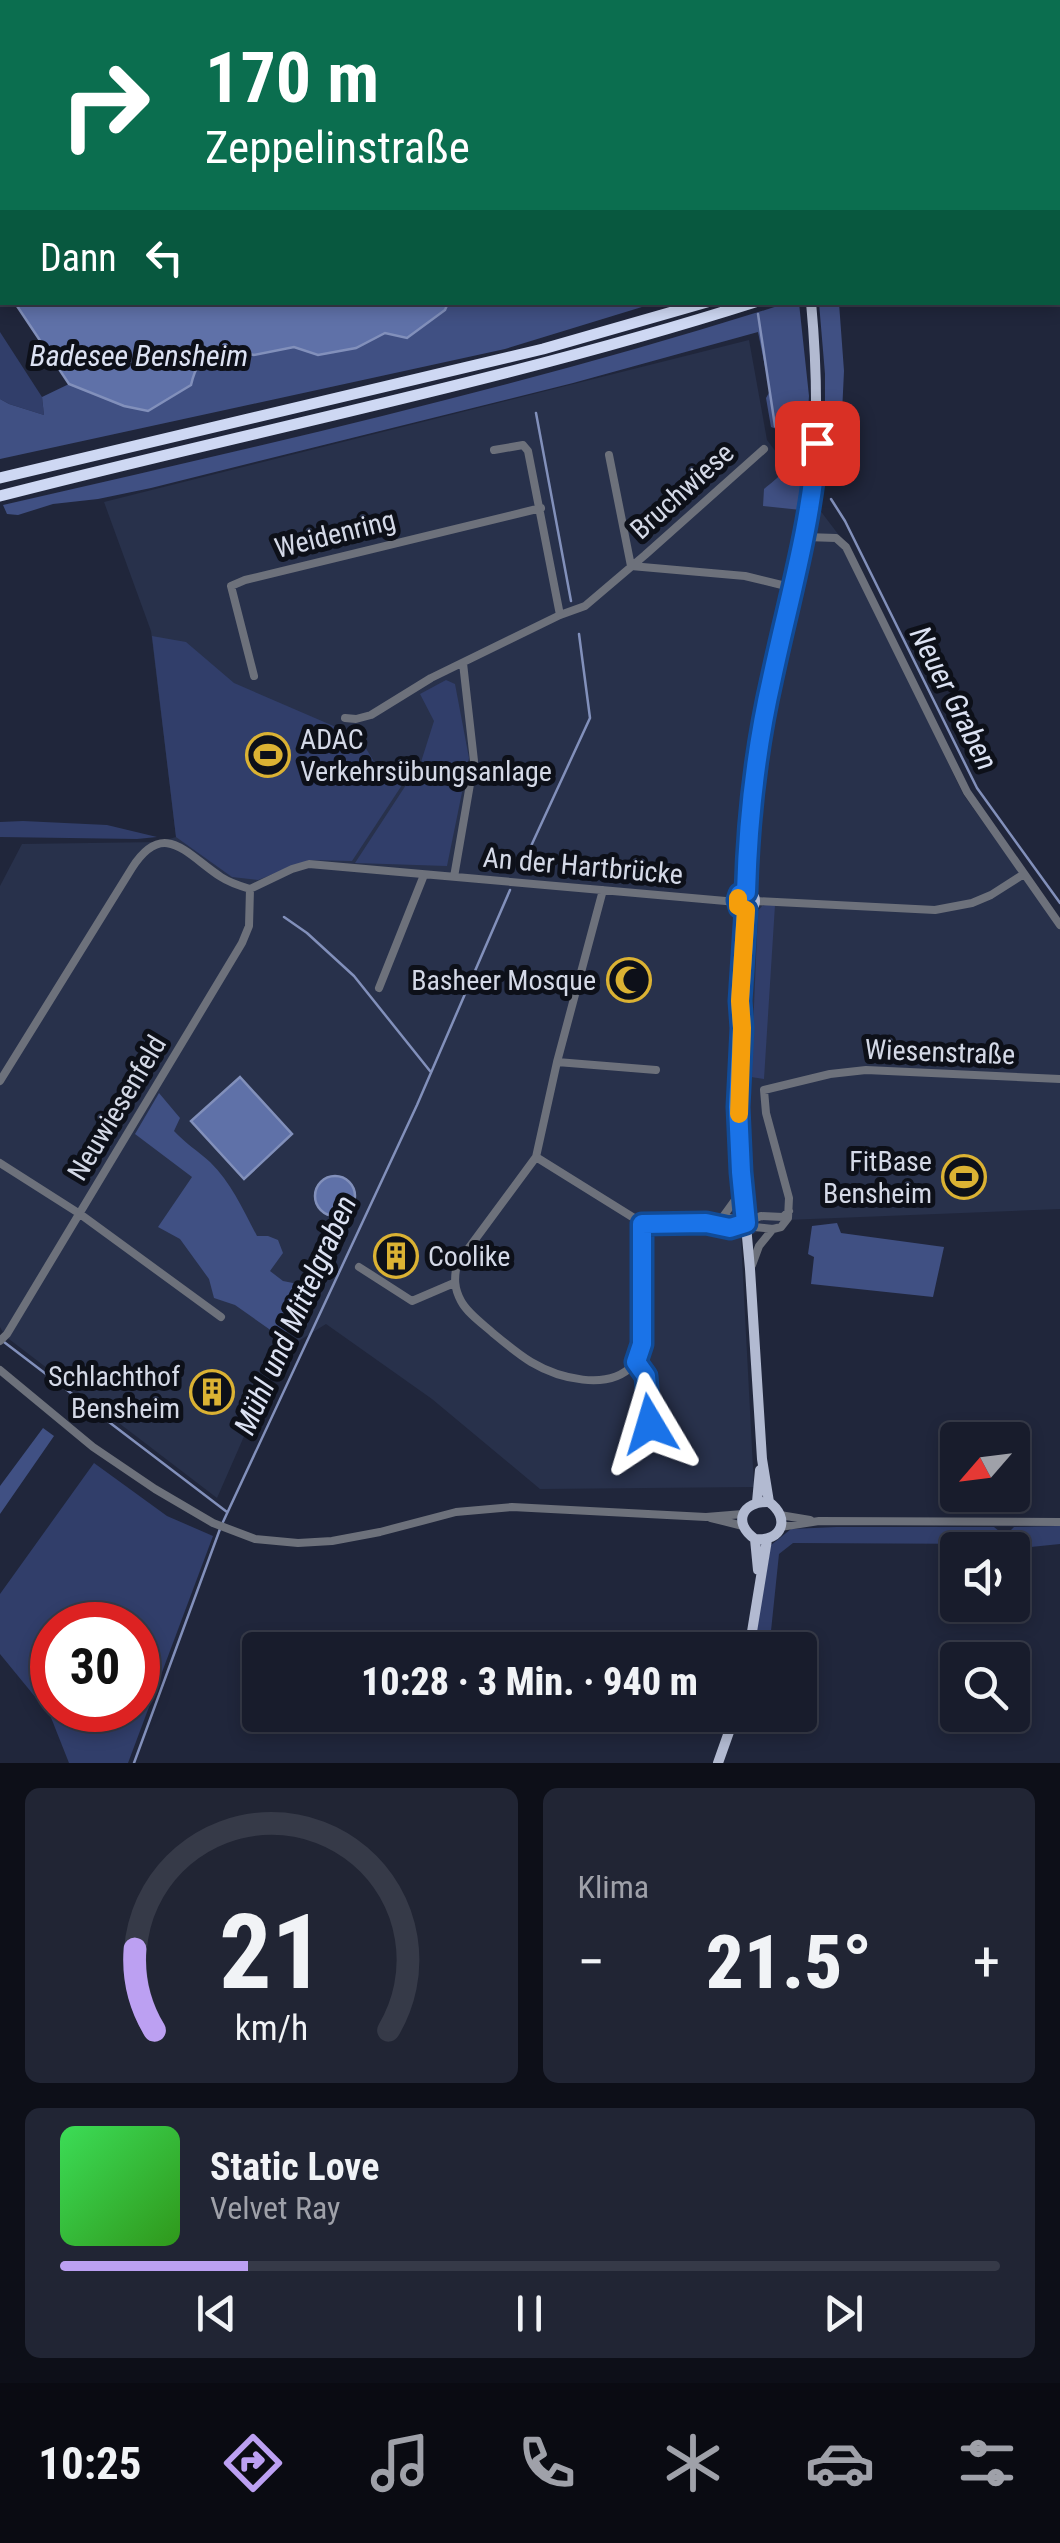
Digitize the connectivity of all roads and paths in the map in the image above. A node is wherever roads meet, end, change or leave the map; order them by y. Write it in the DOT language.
graph roads {
  1 [pos="696,305"];
  2 [pos="745,305"];
  3 [pos="811,305"];
  4 [pos="764,449"];
  5 [pos="494,450"];
  6 [pos="609,455"];
  7 [pos="0,469"];
  8 [pos="34,469"];
  9 [pos="0,478"];
  10 [pos="0,496"];
  11 [pos="540,508"];
  12 [pos="806,537"];
  13 [pos="631,566"];
  14 [pos="794,588"];
  15 [pos="560,615"];
  16 [pos="463,663"];
  17 [pos="254,676"];
  18 [pos="345,718"];
  19 [pos="1024,874"];
  20 [pos="424,875"];
  21 [pos="454,877"];
  22 [pos="250,889"];
  23 [pos="602,890"];
  24 [pos="751,897"];
  25 [pos="742,906"];
  26 [pos="1060,925"];
  27 [pos="378,988"];
  28 [pos="557,1062"];
  29 [pos="656,1070"];
  30 [pos="1060,1079"];
  31 [pos="0,1081"];
  32 [pos="536,1156"];
  33 [pos="0,1163"];
  34 [pos="741,1172"];
  35 [pos="790,1211"];
  36 [pos="80,1214"];
  37 [pos="721,1218"];
  38 [pos="706,1223"];
  39 [pos="746,1223"];
  40 [pos="642,1224"];
  41 [pos="773,1229"];
  42 [pos="359,1267"];
  43 [pos="750,1269"];
  44 [pos="454,1283"];
  45 [pos="221,1316"];
  46 [pos="3,1337"];
  47 [pos="636,1362"];
  48 [pos="0,1370"];
  49 [pos="650,1424"];
  50 [pos="762,1502"];
  51 [pos="743,1520"];
  52 [pos="780,1521"];
  53 [pos="1060,1522"];
  54 [pos="761,1540"];
  55 [pos="751,1632"];
  56 [pos="728,1732"];
  57 [pos="718,1763"];
  1 -- 8 [label="highway"];
  2 -- 10 [label="highway"];
  3 -- 12 [label="main road"];
  4 -- 13 [label="street, Bruchwiese"];
  5 -- 11 [label="street"];
  6 -- 13 [label="street"];
  7 -- 8 [label="highway"];
  8 -- 9 [label="highway"];
  11 -- 15 [label="street"];
  11 -- 17 [label="street, Weidenring"];
  12 -- 14 [label="main road"];
  12 -- 19 [label="street"];
  13 -- 14 [label="street"];
  13 -- 15 [label="street, Bruchwiese"];
  14 -- 24 [label="main road"];
  15 -- 16 [label="street"];
  16 -- 18 [label="street"];
  16 -- 21 [label="street"];
  19 -- 24 [label="street"];
  19 -- 26 [label="street"];
  20 -- 21 [label="street, An der Hartbrücke"];
  20 -- 22 [label="street, An der Hartbrücke"];
  20 -- 27 [label="street"];
  21 -- 23 [label="street, An der Hartbrücke"];
  22 -- 31 [label="street"];
  22 -- 36 [label="street, Neuwiesenfeld"];
  23 -- 25 [label="street, An der Hartbrücke"];
  23 -- 28 [label="street"];
  24 -- 25 [label="main road"];
  25 -- 34 [label="main road"];
  28 -- 29 [label="street"];
  28 -- 32 [label="street"];
  30 -- 35 [label="street, Wiesenstraße"];
  32 -- 40 [label="street"];
  32 -- 44 [label="street"];
  33 -- 36 [label="street"];
  34 -- 37 [label="street"];
  34 -- 39 [label="main road"];
  35 -- 39 [label="street"];
  35 -- 41 [label="street"];
  36 -- 45 [label="street"];
  36 -- 46 [label="street, Neuwiesenfeld"];
  37 -- 38 [label="street"];
  37 -- 39 [label="street"];
  38 -- 39 [label="street"];
  38 -- 40 [label="street"];
  39 -- 41 [label="street"];
  39 -- 43 [label="main road"];
  40 -- 47 [label="street"];
  41 -- 43 [label="street"];
  42 -- 44 [label="street"];
  43 -- 50 [label="main road"];
  44 -- 47 [label="street"];
  47 -- 49 [label="street"];
  48 -- 51 [label="street"];
  50 -- 51 [label="main road"];
  50 -- 52 [label="main road"];
  51 -- 54 [label="main road"];
  52 -- 53 [label="street"];
  52 -- 54 [label="main road"];
  54 -- 55 [label="main road"];
  56 -- 57 [label="main road"];
}
